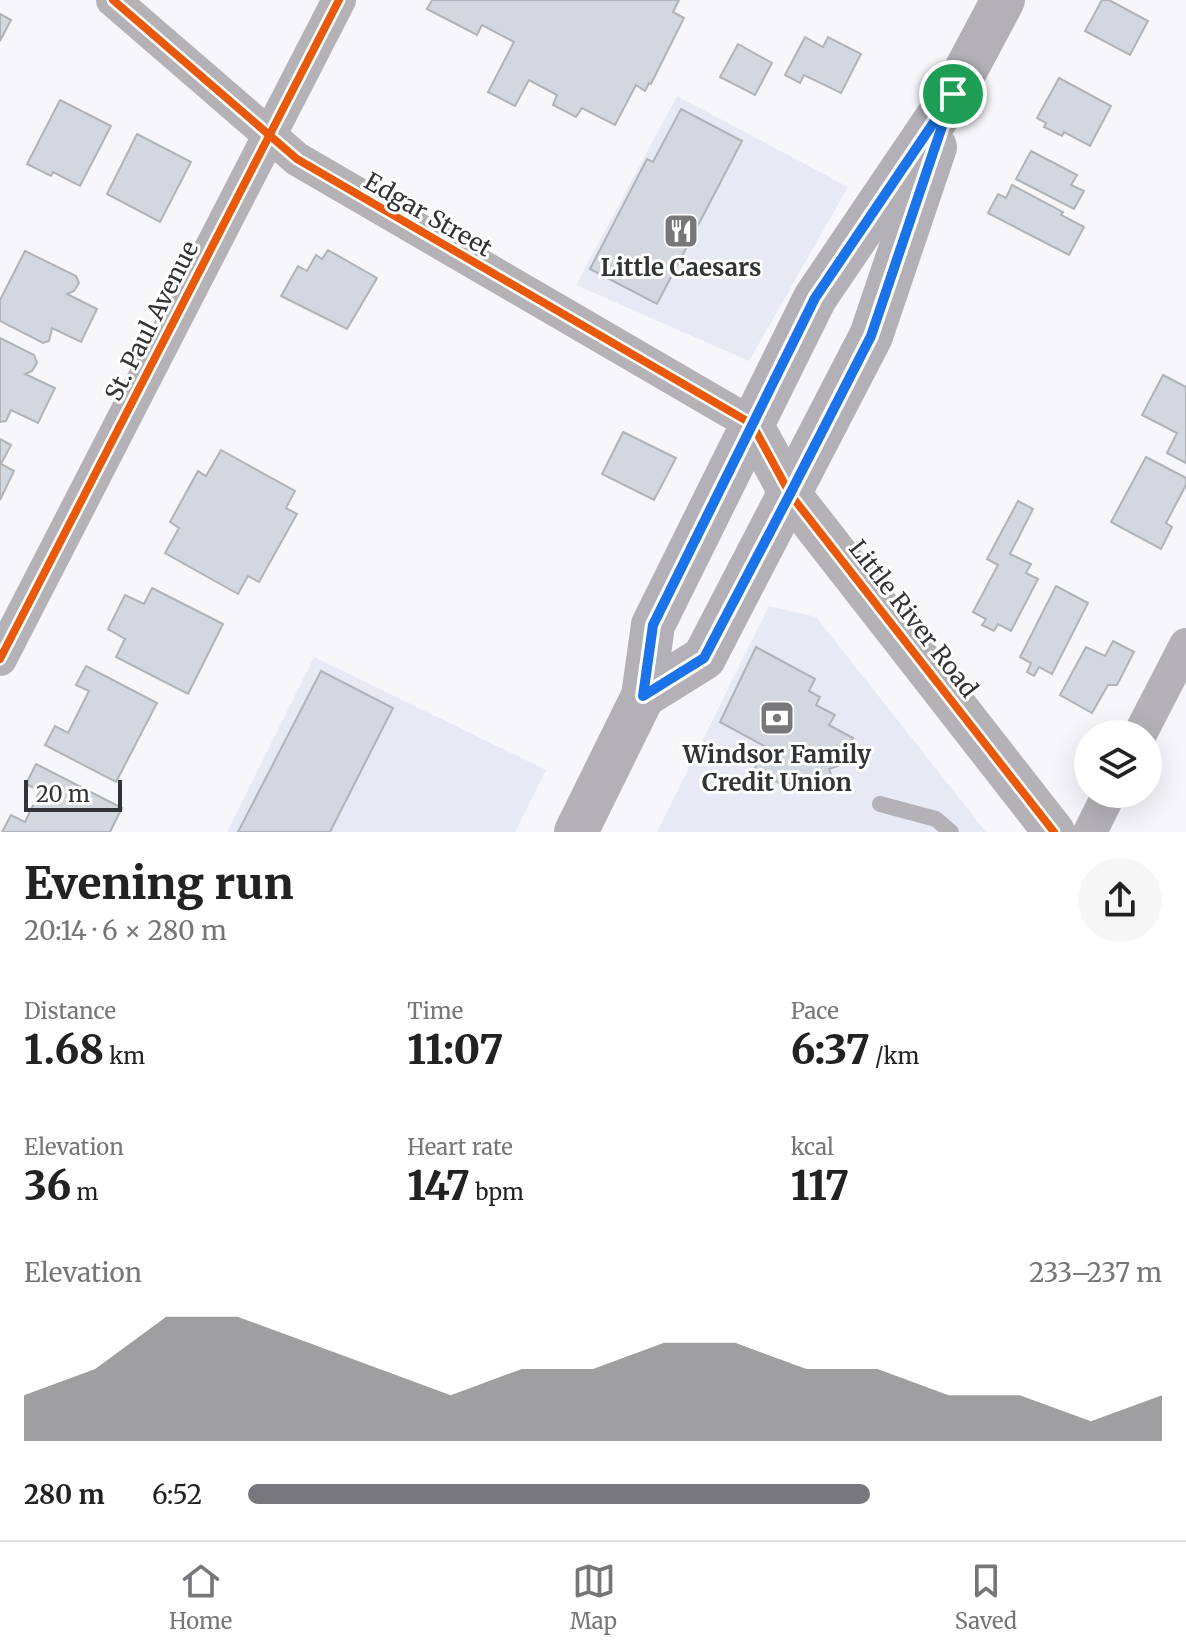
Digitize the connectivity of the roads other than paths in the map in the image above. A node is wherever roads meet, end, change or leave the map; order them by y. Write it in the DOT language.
graph roads {
  1 [pos="113,0"];
  2 [pos="339,0"];
  3 [pos="1003,0"];
  4 [pos="953,94"];
  5 [pos="270,137"];
  6 [pos="752,424"];
  7 [pos="790,494"];
  8 [pos="1186,645"];
  9 [pos="0,659"];
  10 [pos="643,696"];
  11 [pos="1147,720"];
  12 [pos="880,804"];
  13 [pos="1102,808"];
  14 [pos="576,832"];
  15 [pos="951,832"];
  16 [pos="1054,832"];
  17 [pos="1090,832"];
  1 -- 5 [label="street, Edgar Street"];
  2 -- 5 [label="street, St. Paul Avenue"];
  3 -- 4 [label="main road"];
  4 -- 6 [label="main road"];
  4 -- 7 [label="main road"];
  5 -- 6 [label="street, Edgar Street"];
  5 -- 9 [label="street, St. Paul Avenue"];
  6 -- 7 [label="street, Little River Road"];
  6 -- 10 [label="main road"];
  7 -- 10 [label="main road"];
  7 -- 16 [label="street, Little River Road"];
  8 -- 11 [label="street"];
  10 -- 14 [label="main road"];
  12 -- 15 [label="lane"];
  13 -- 17 [label="street"];
}
